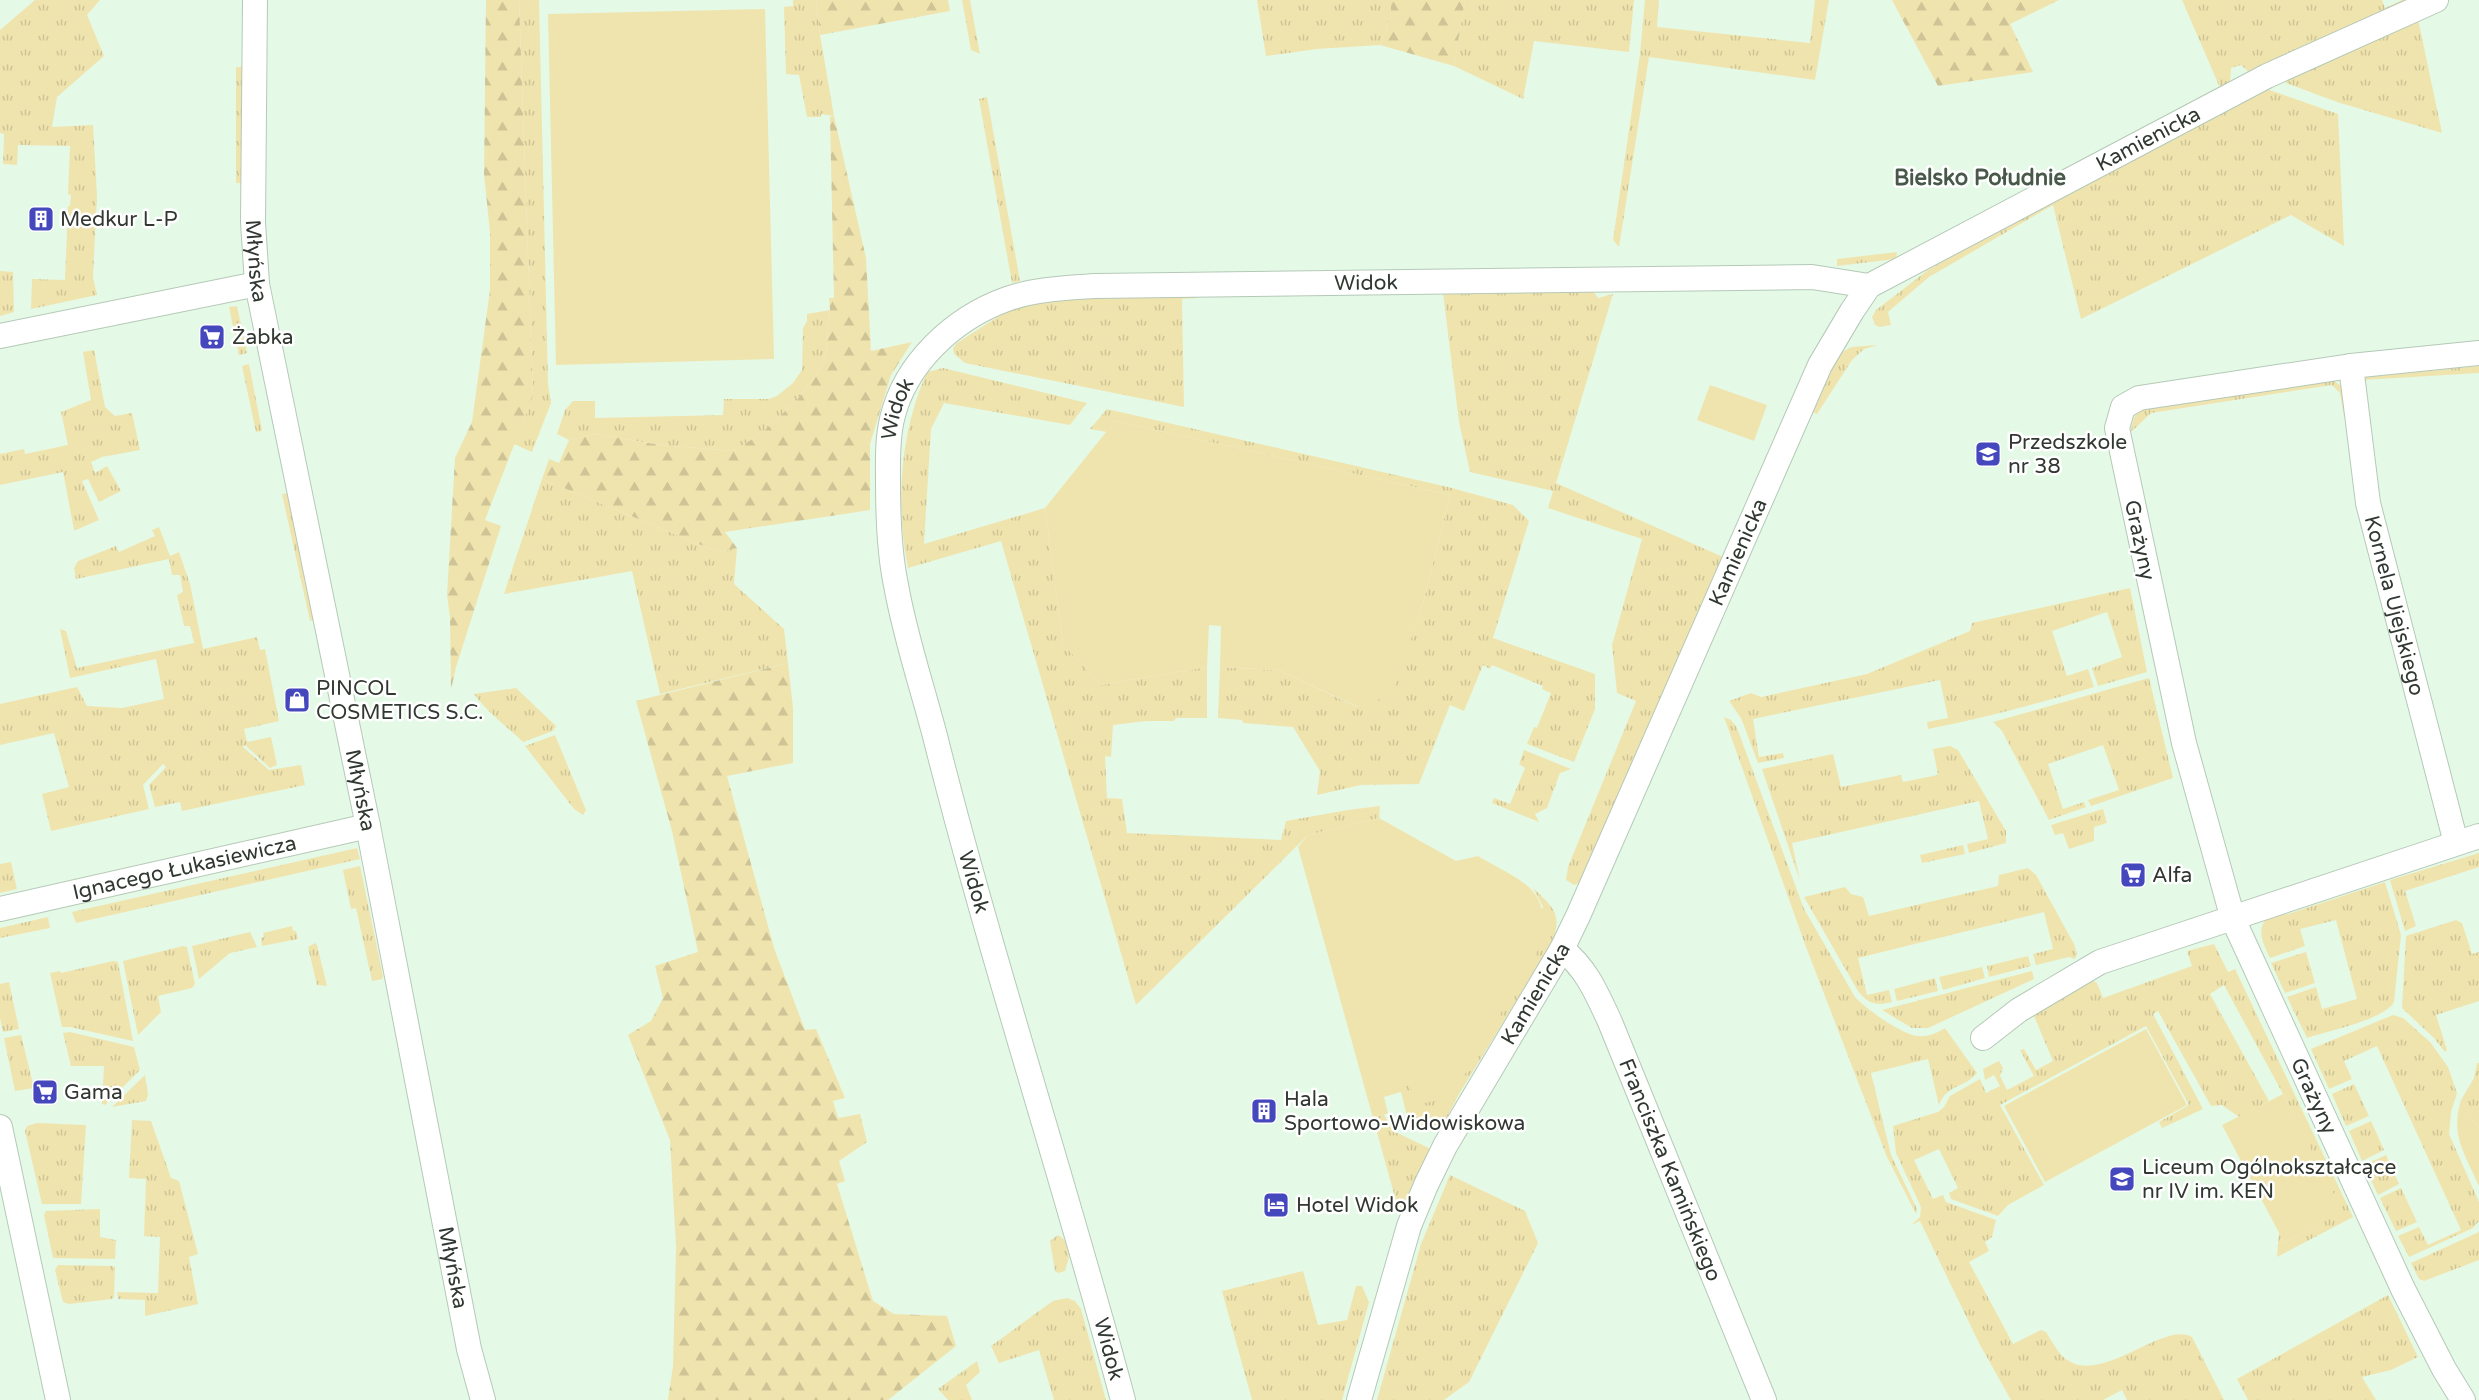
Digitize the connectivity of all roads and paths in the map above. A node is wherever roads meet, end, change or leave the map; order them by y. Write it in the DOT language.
graph roads {
  1 [pos="255,0"];
  2 [pos="2436,0"];
  3 [pos="257,284"];
  4 [pos="1869,286"];
  5 [pos="0,336"];
  6 [pos="2479,353"];
  7 [pos="2351,366"];
  8 [pos="368,826"];
  9 [pos="2479,836"];
  10 [pos="2456,843"];
  11 [pos="0,909"];
  12 [pos="2232,919"];
  13 [pos="1562,949"];
  14 [pos="1983,1038"];
  15 [pos="0,1127"];
  16 [pos="57,1400"];
  17 [pos="483,1400"];
  18 [pos="1123,1400"];
  19 [pos="1359,1400"];
  20 [pos="1764,1400"];
  21 [pos="2463,1400"];
  1 -- 3 [label="street, Młyńska"];
  2 -- 4 [label="street, Kamienicka"];
  3 -- 5 [label="street"];
  3 -- 8 [label="street, Młyńska"];
  4 -- 13 [label="street, Kamienicka"];
  4 -- 18 [label="street, Widok"];
  6 -- 7 [label="street, Grażyny"];
  7 -- 10 [label="street, Kornela Ujejskiego"];
  7 -- 12 [label="street, Grażyny"];
  8 -- 11 [label="street, Ignacego Łukasiewicza"];
  8 -- 17 [label="street, Młyńska"];
  9 -- 10 [label="street"];
  10 -- 12 [label="street"];
  12 -- 14 [label="street"];
  12 -- 21 [label="street, Grażyny"];
  13 -- 19 [label="street, Kamienicka"];
  13 -- 20 [label="street, Franciszka Kamińskiego"];
  15 -- 16 [label="street"];
}
